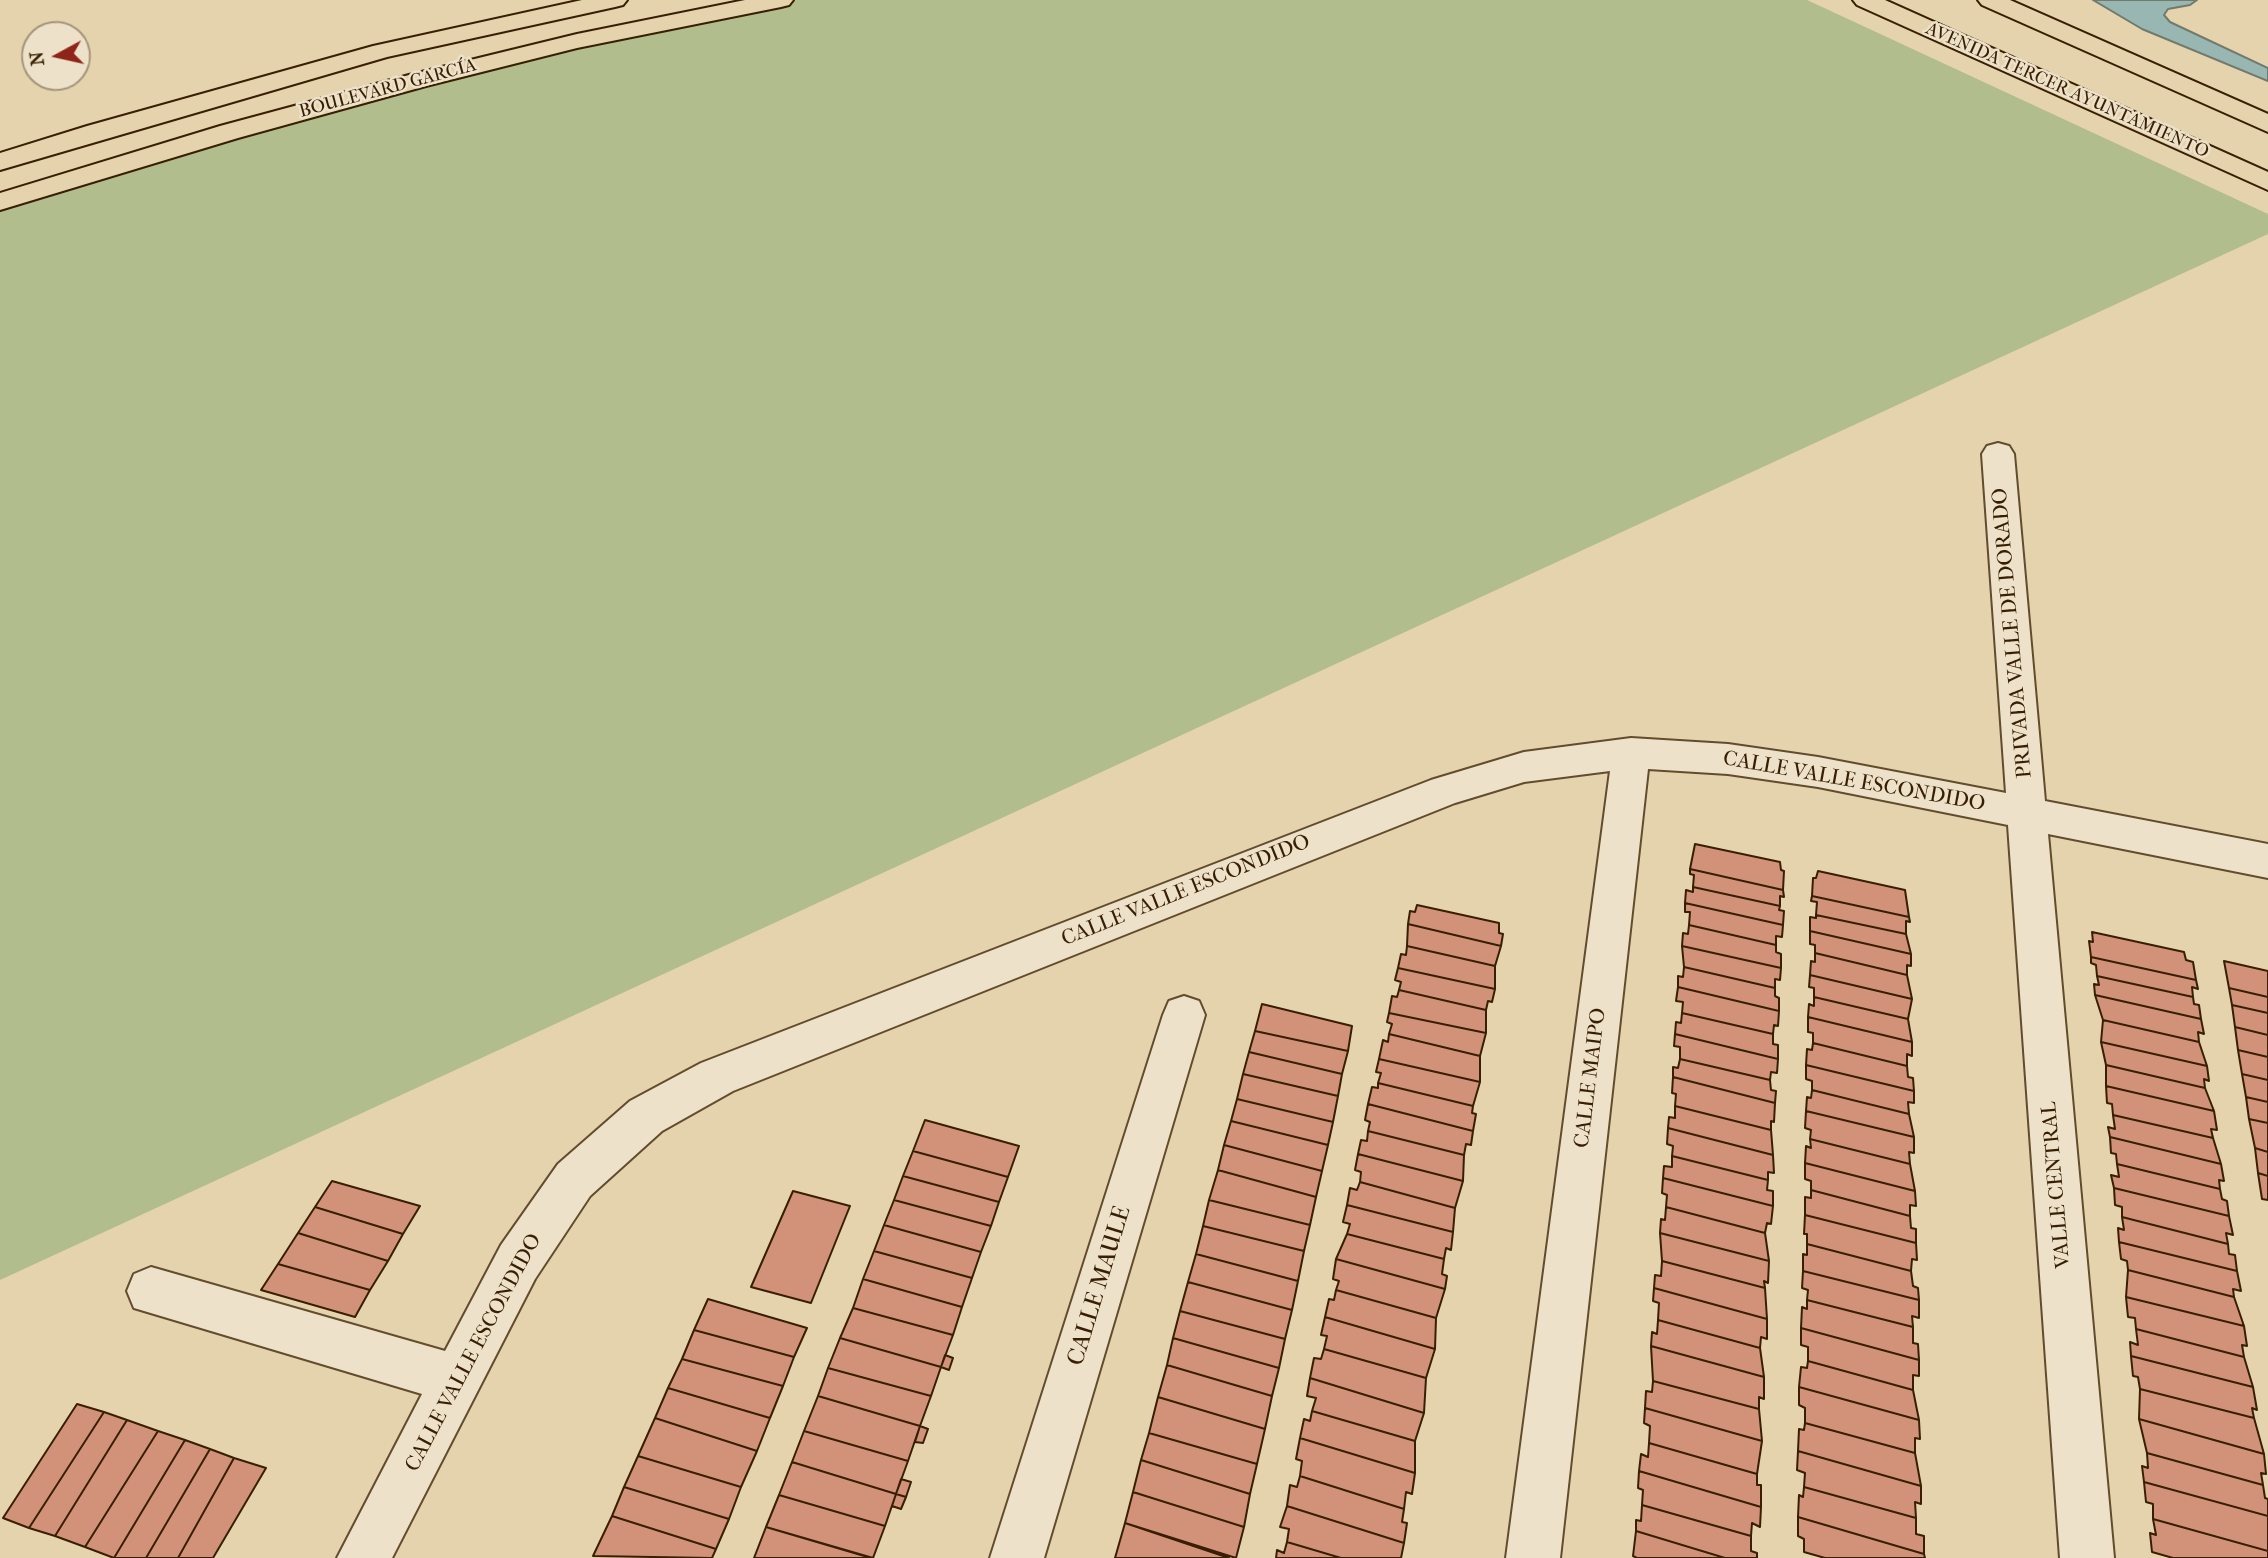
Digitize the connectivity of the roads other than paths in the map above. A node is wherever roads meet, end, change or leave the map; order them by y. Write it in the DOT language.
graph roads {
  1 [pos="615,0"];
  2 [pos="781,0"];
  3 [pos="1865,0"];
  4 [pos="1990,0"];
  5 [pos="2268,124"];
  6 [pos="0,162"];
  7 [pos="2268,183"];
  8 [pos="0,202"];
  9 [pos="1998,454"];
  10 [pos="1631,753"];
  11 [pos="2028,812"];
  12 [pos="2268,861"];
  13 [pos="1184,1015"];
  14 [pos="150,1291"];
  15 [pos="457,1379"];
  16 [pos="364,1558"];
  17 [pos="1017,1558"];
  18 [pos="1533,1558"];
  19 [pos="2087,1558"];
  1 -- 6 [label="main road, BOULEVARD GARCÍA"];
  2 -- 8 [label="main road, BOULEVARD GARCÍA"];
  3 -- 7 [label="main road, AVENIDA TERCER AYUNTAMIENTO"];
  4 -- 5 [label="main road"];
  9 -- 11 [label="street, PRIVADA VALLE DE DORADO"];
  10 -- 11 [label="street, CALLE VALLE ESCONDIDO"];
  10 -- 15 [label="street, CALLE VALLE ESCONDIDO"];
  10 -- 18 [label="street, CALLE MAIPO"];
  11 -- 12 [label="street, CALLE VALLE ESCONDIDO"];
  11 -- 19 [label="street, VALLE CENTRAL"];
  13 -- 17 [label="street, CALLE MAULE"];
  14 -- 15 [label="street"];
  15 -- 16 [label="street, CALLE VALLE ESCONDIDO"];
}
